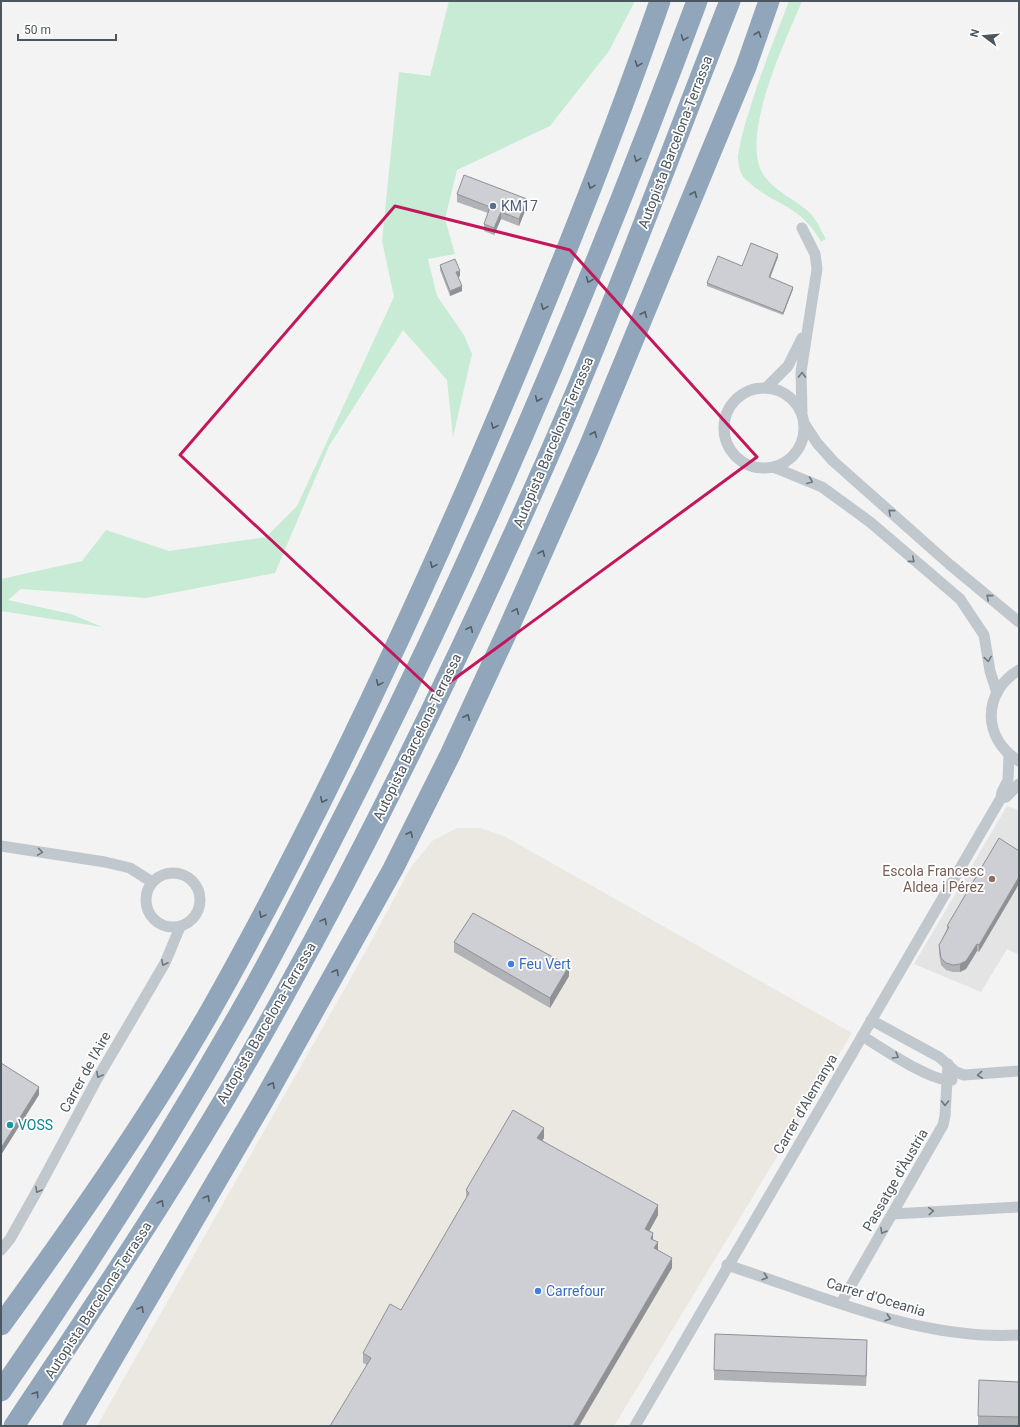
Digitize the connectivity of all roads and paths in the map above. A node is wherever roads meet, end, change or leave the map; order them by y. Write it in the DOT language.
graph roads {
  1 [pos="660,1"];
  2 [pos="697,1"];
  3 [pos="730,1"];
  4 [pos="770,1"];
  5 [pos="802,228"];
  6 [pos="807,326"];
  7 [pos="766,388"];
  8 [pos="803,418"];
  9 [pos="773,467"];
  10 [pos="1019,622"];
  11 [pos="1019,670"];
  12 [pos="997,693"];
  13 [pos="1014,758"];
  14 [pos="1019,784"];
  15 [pos="1001,798"];
  16 [pos="1,846"];
  17 [pos="152,882"];
  18 [pos="180,927"];
  19 [pos="871,1020"];
  20 [pos="862,1036"];
  21 [pos="948,1064"];
  22 [pos="1019,1071"];
  23 [pos="964,1075"];
  24 [pos="946,1080"];
  25 [pos="118,1157"];
  26 [pos="1019,1207"];
  27 [pos="892,1214"];
  28 [pos="1,1250"];
  29 [pos="728,1265"];
  30 [pos="841,1303"];
  31 [pos="1,1305"];
  32 [pos="1,1325"];
  33 [pos="1019,1335"];
  34 [pos="121,1343"];
  35 [pos="1,1391"];
  36 [pos="14,1426"];
  37 [pos="73,1426"];
  38 [pos="85,1426"];
  39 [pos="635,1426"];
  1 -- 25 [label="highway, one-way"];
  2 -- 35 [label="highway, Autopista Barcelona-Terrassa, one-way"];
  36 -- 3 [label="highway, Autopista Barcelona-Terrassa, one-way"];
  34 -- 4 [label="highway, one-way"];
  5 -- 6 [label="street"];
  6 -- 7 [label="street"];
  8 -- 6 [label="street, one-way"];
  7 -- 8 [label="street"];
  7 -- 9 [label="street"];
  8 -- 9 [label="street"];
  10 -- 8 [label="street, one-way"];
  9 -- 12 [label="street, one-way"];
  11 -- 12 [label="street"];
  12 -- 13 [label="street"];
  13 -- 15 [label="street, Carrer d'Alemanya"];
  14 -- 15 [label="street, Carrer d'Alemanya"];
  15 -- 19 [label="street, Carrer d'Alemanya"];
  16 -- 17 [label="street, one-way"];
  17 -- 18 [label="street"];
  17 -- 18 [label="street"];
  18 -- 28 [label="street, Carrer de l'Aire, one-way"];
  19 -- 20 [label="street, Carrer d'Alemanya"];
  19 -- 21 [label="street"];
  20 -- 24 [label="street, one-way"];
  20 -- 29 [label="street, Carrer d'Alemanya"];
  21 -- 23 [label="street"];
  21 -- 24 [label="street, Passatge d'Àustria"];
  22 -- 23 [label="street, one-way"];
  23 -- 24 [label="street"];
  24 -- 27 [label="street, Passatge d'Àustria, one-way"];
  25 -- 31 [label="highway"];
  25 -- 32 [label="highway"];
  27 -- 26 [label="street, one-way"];
  27 -- 30 [label="street, Passatge d'Àustria, one-way"];
  29 -- 30 [label="street, Carrer d'Oceania, one-way"];
  29 -- 39 [label="street, Carrer d'Alemanya"];
  30 -- 33 [label="street, Carrer d'Oceania, one-way"];
  34 -- 37 [label="highway"];
  34 -- 38 [label="highway"];
}
